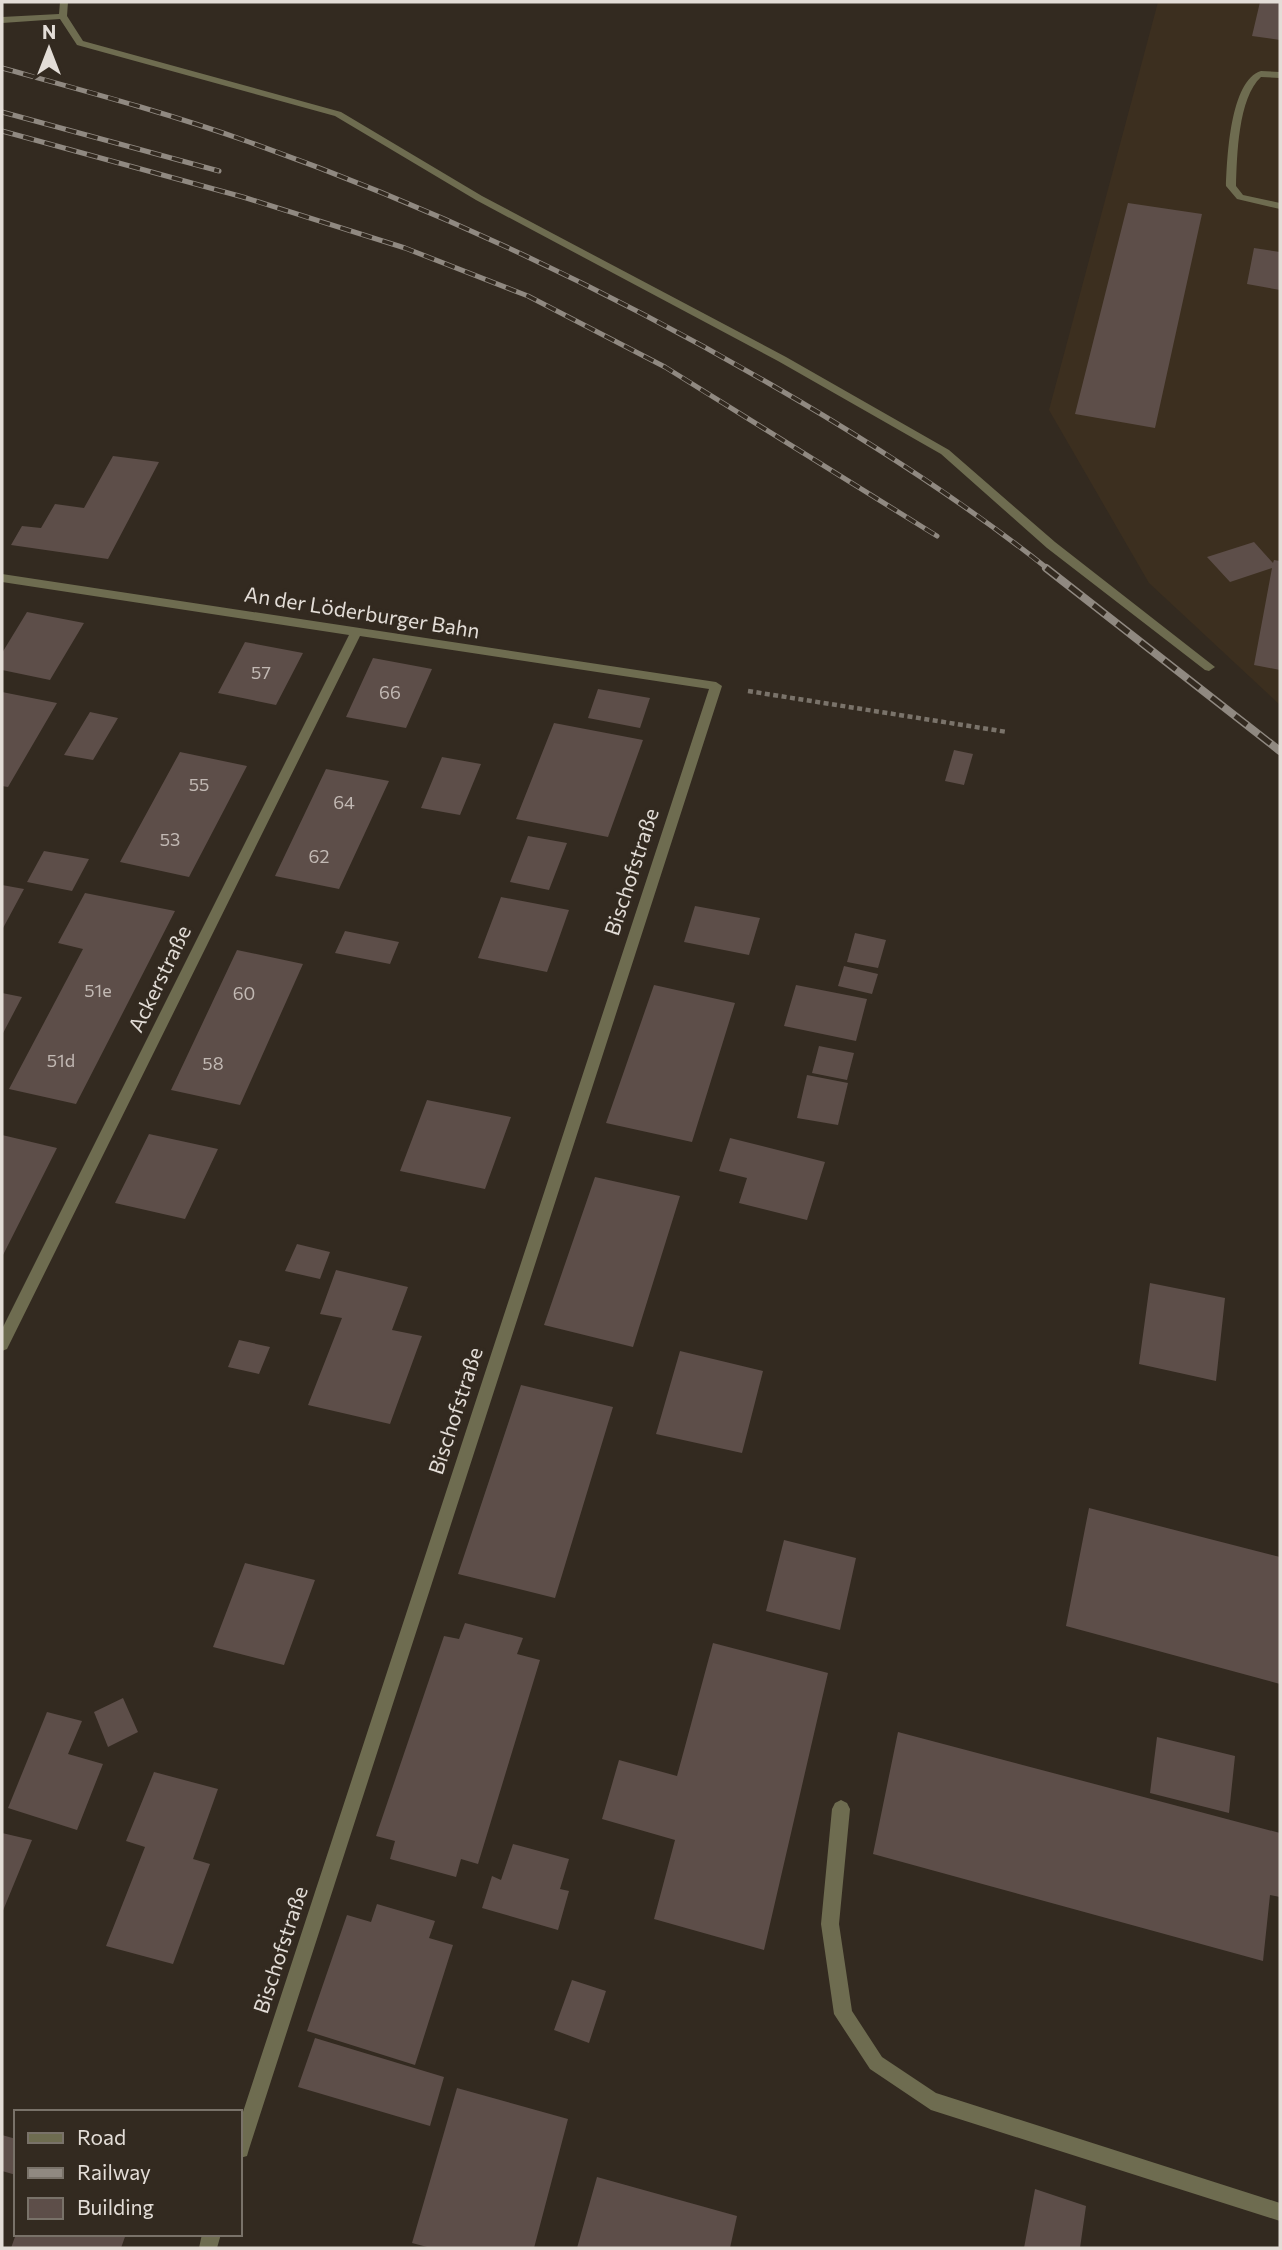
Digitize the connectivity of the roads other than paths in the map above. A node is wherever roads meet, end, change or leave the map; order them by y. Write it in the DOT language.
graph roads {
  1 [pos="64,2"];
  2 [pos="63,16"];
  3 [pos="2,20"];
  4 [pos="1280,75"];
  5 [pos="1280,206"];
  6 [pos="3,581"];
  7 [pos="356,632"];
  8 [pos="1209,667"];
  9 [pos="716,686"];
  10 [pos="2,1345"];
  11 [pos="841,1809"];
  12 [pos="242,2143"];
  13 [pos="1280,2212"];
  1 -- 2 [label="street"];
  2 -- 3 [label="street"];
  2 -- 8 [label="street"];
  4 -- 5 [label="street"];
  6 -- 7 [label="street, An der Löderburger Bahn"];
  7 -- 9 [label="street, An der Löderburger Bahn"];
  7 -- 10 [label="street, Ackerstraße"];
  9 -- 12 [label="street, Bischofstraße"];
  11 -- 13 [label="street"];
}
